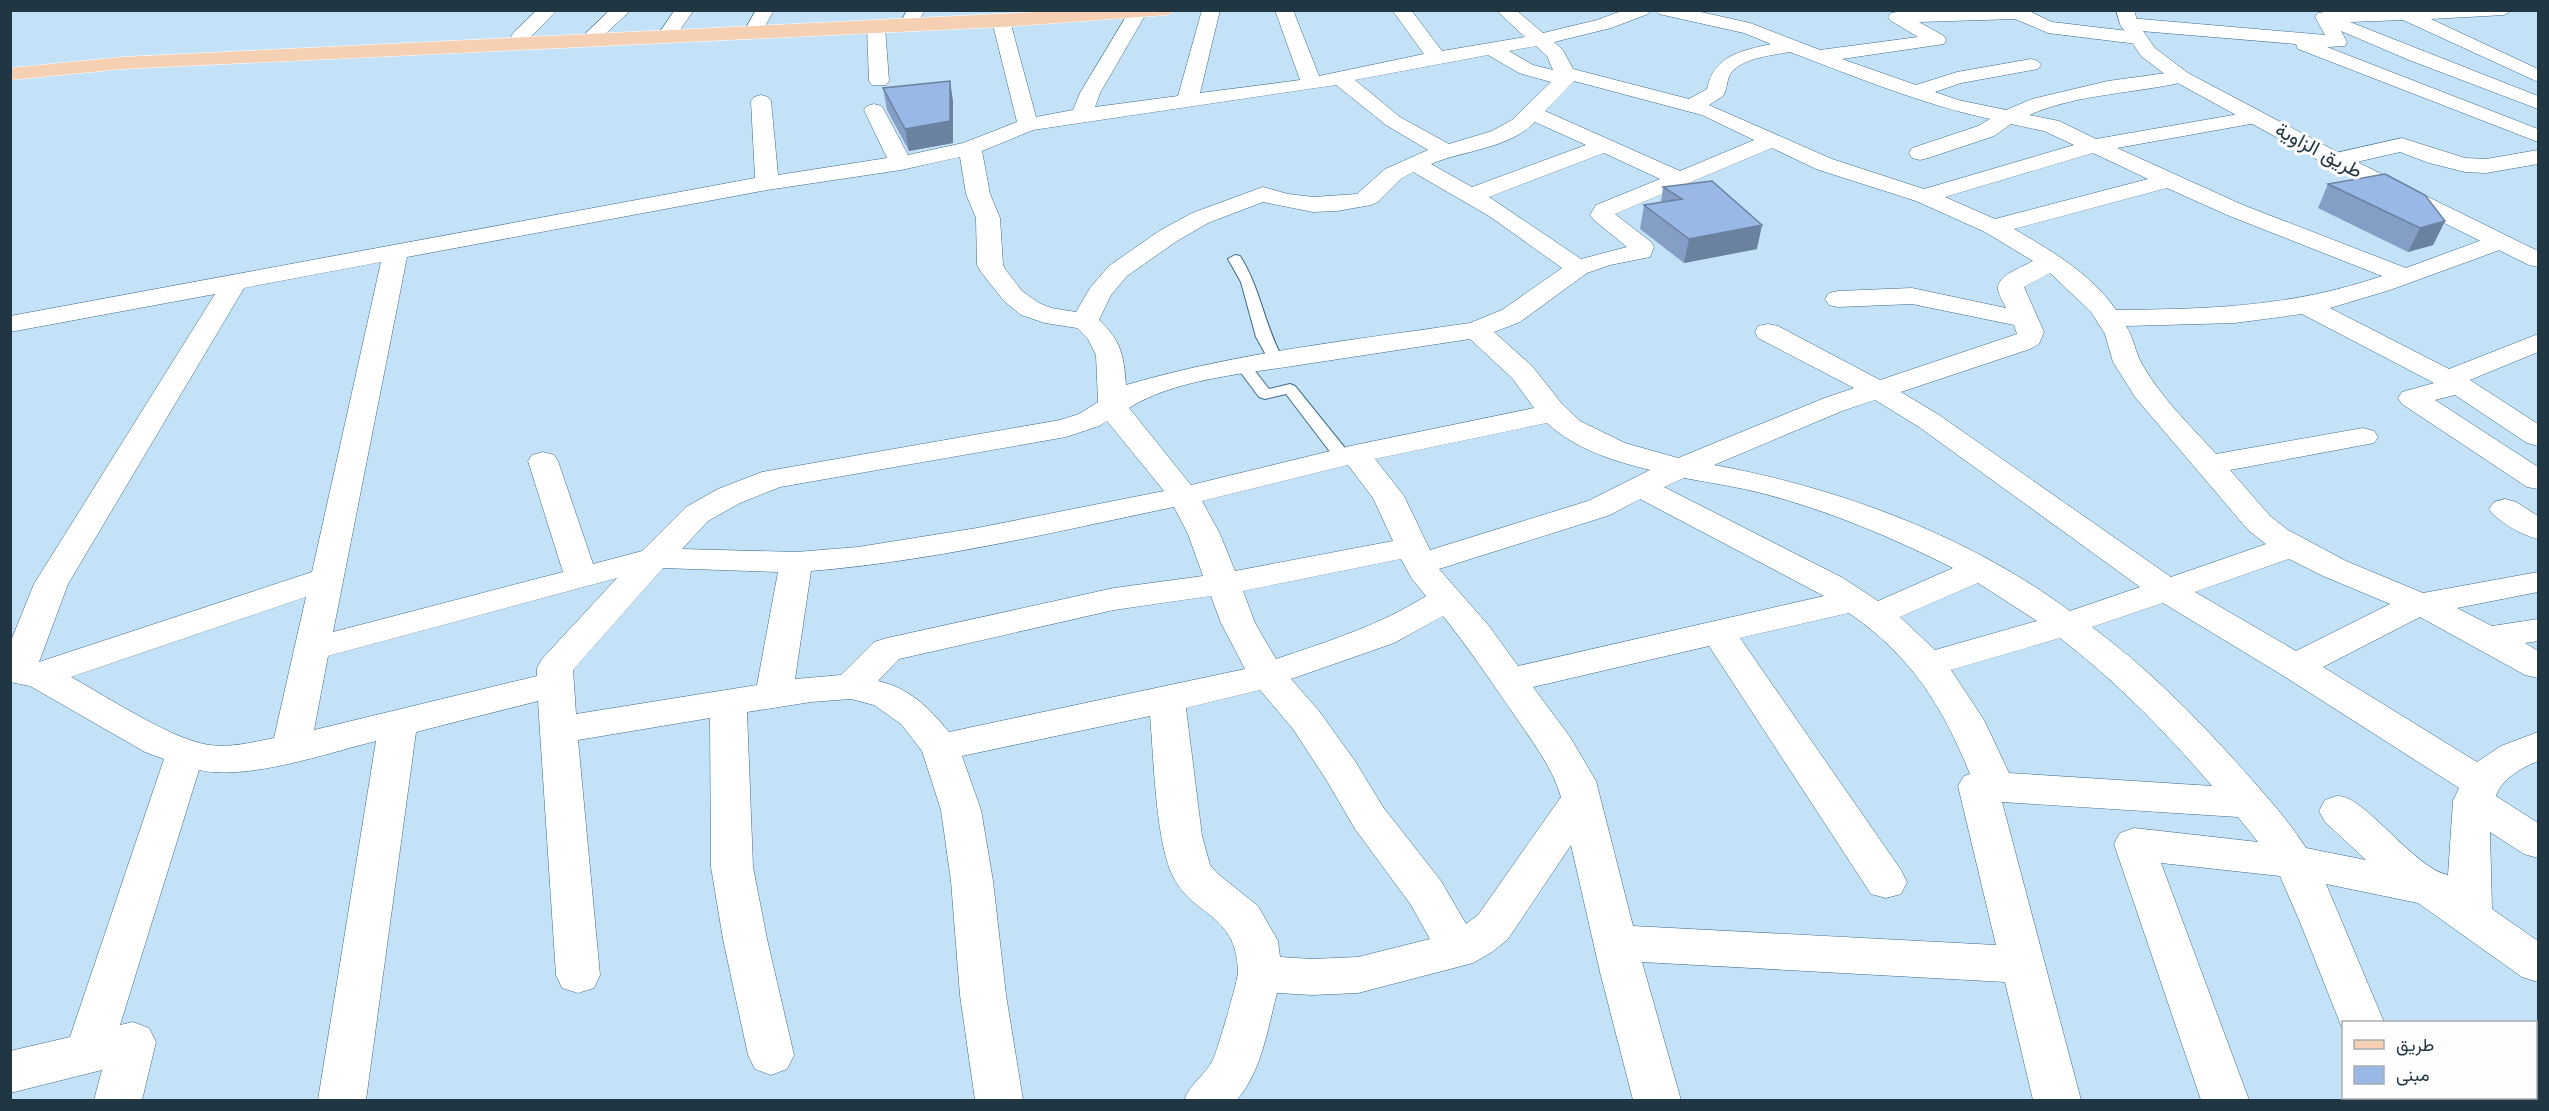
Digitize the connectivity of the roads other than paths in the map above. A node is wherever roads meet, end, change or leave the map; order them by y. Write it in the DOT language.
graph roads {
  1 [pos="548,10"];
  2 [pos="622,10"];
  3 [pos="685,10"];
  4 [pos="1049,10"];
  5 [pos="1167,10"];
  6 [pos="1211,10"];
  7 [pos="1284,10"];
  8 [pos="1401,10"];
  9 [pos="1504,10"];
  10 [pos="1642,10"];
  11 [pos="1665,10"];
  12 [pos="2504,10"];
  13 [pos="1138,12"];
  14 [pos="2016,12"];
  15 [pos="2403,12"];
  16 [pos="914,14"];
  17 [pos="1080,14"];
  18 [pos="2324,16"];
  19 [pos="760,18"];
  20 [pos="1891,18"];
  21 [pos="1001,21"];
  22 [pos="2131,24"];
  23 [pos="876,27"];
  24 [pos="670,30"];
  25 [pos="595,33"];
  26 [pos="1813,36"];
  27 [pos="520,37"];
  28 [pos="2286,37"];
  29 [pos="1540,40"];
  30 [pos="1785,43"];
  31 [pos="1492,49"];
  32 [pos="10,57"];
  33 [pos="1816,57"];
  34 [pos="1437,58"];
  35 [pos="127,59"];
  36 [pos="2031,64"];
  37 [pos="10,74"];
  38 [pos="2538,75"];
  39 [pos="1565,76"];
  40 [pos="2181,77"];
  41 [pos="1340,78"];
  42 [pos="879,81"];
  43 [pos="1311,84"];
  44 [pos="1916,92"];
  45 [pos="761,101"];
  46 [pos="1186,102"];
  47 [pos="2538,103"];
  48 [pos="1693,106"];
  49 [pos="874,110"];
  50 [pos="1532,113"];
  51 [pos="1082,115"];
  52 [pos="2007,117"];
  53 [pos="2256,117"];
  54 [pos="1028,125"];
  55 [pos="2538,136"];
  56 [pos="1771,141"];
  57 [pos="1606,145"];
  58 [pos="2097,145"];
  59 [pos="970,148"];
  60 [pos="1446,151"];
  61 [pos="1920,153"];
  62 [pos="2538,157"];
  63 [pos="2336,160"];
  64 [pos="901,163"];
  65 [pos="1413,164"];
  66 [pos="1678,178"];
  67 [pos="2170,180"];
  68 [pos="767,183"];
  69 [pos="1470,195"];
  70 [pos="1924,196"];
  71 [pos="1993,227"];
  72 [pos="2499,242"];
  73 [pos="396,251"];
  74 [pos="1235,259"];
  75 [pos="2538,260"];
  76 [pos="2051,262"];
  77 [pos="1578,268"];
  78 [pos="2404,276"];
  79 [pos="234,283"];
  80 [pos="1838,299"];
  81 [pos="2306,306"];
  82 [pos="2109,318"];
  83 [pos="2027,320"];
  84 [pos="1085,321"];
  85 [pos="10,324"];
  86 [pos="1476,330"];
  87 [pos="1768,332"];
  88 [pos="2538,342"];
  89 [pos="1275,359"];
  90 [pos="1243,365"];
  91 [pos="2454,382"];
  92 [pos="1878,390"];
  93 [pos="1113,405"];
  94 [pos="1551,413"];
  95 [pos="2363,437"];
  96 [pos="2538,437"];
  97 [pos="1349,455"];
  98 [pos="543,461"];
  99 [pos="2206,465"];
  100 [pos="1683,468"];
  101 [pos="2538,480"];
  102 [pos="1640,488"];
  103 [pos="1184,496"];
  104 [pos="2538,502"];
  105 [pos="2538,529"];
  106 [pos="2291,547"];
  107 [pos="1415,555"];
  108 [pos="654,558"];
  109 [pos="796,562"];
  110 [pos="1978,570"];
  111 [pos="581,577"];
  112 [pos="326,579"];
  113 [pos="2538,582"];
  114 [pos="1223,584"];
  115 [pos="2167,590"];
  116 [pos="1446,598"];
  117 [pos="2420,604"];
  118 [pos="1865,608"];
  119 [pos="2066,624"];
  120 [pos="2538,630"];
  121 [pos="1718,633"];
  122 [pos="2487,638"];
  123 [pos="312,649"];
  124 [pos="1926,665"];
  125 [pos="2295,666"];
  126 [pos="2538,666"];
  127 [pos="23,672"];
  128 [pos="1266,674"];
  129 [pos="1511,680"];
  130 [pos="556,684"];
  131 [pos="851,687"];
  132 [pos="774,695"];
  133 [pos="1167,700"];
  134 [pos="728,703"];
  135 [pos="398,723"];
  136 [pos="558,730"];
  137 [pos="2538,746"];
  138 [pos="940,747"];
  139 [pos="291,749"];
  140 [pos="185,753"];
  141 [pos="1995,787"];
  142 [pos="2477,792"];
  143 [pos="1581,799"];
  144 [pos="2249,803"];
  145 [pos="2339,811"];
  146 [pos="2538,843"];
  147 [pos="2293,862"];
  148 [pos="1886,882"];
  149 [pos="2428,888"];
  150 [pos="2470,906"];
  151 [pos="1615,943"];
  152 [pos="1458,950"];
  153 [pos="2538,964"];
  154 [pos="2024,965"];
  155 [pos="1260,974"];
  156 [pos="578,975"];
  157 [pos="2360,1021"];
  158 [pos="88,1053"];
  159 [pos="771,1055"];
  160 [pos="10,1072"];
  161 [pos="118,1101"];
  162 [pos="342,1101"];
  163 [pos="999,1101"];
  164 [pos="1208,1101"];
  165 [pos="1657,1101"];
  166 [pos="2057,1101"];
  167 [pos="2225,1101"];
  1 -- 27 [label="street"];
  2 -- 25 [label="street"];
  3 -- 24 [label="street"];
  4 -- 16 [label="main road"];
  5 -- 13 [label="main road"];
  6 -- 46 [label="street"];
  7 -- 43 [label="street"];
  8 -- 34 [label="street"];
  9 -- 29 [label="street"];
  10 -- 29 [label="street"];
  11 -- 30 [label="street"];
  12 -- 15 [label="street"];
  13 -- 17 [label="main road"];
  13 -- 51 [label="street"];
  14 -- 20 [label="street"];
  14 -- 22 [label="street"];
  15 -- 18 [label="street"];
  15 -- 38 [label="street"];
  16 -- 19 [label="main road"];
  17 -- 21 [label="main road"];
  18 -- 28 [label="street"];
  18 -- 47 [label="street"];
  19 -- 24 [label="main road"];
  20 -- 33 [label="street"];
  21 -- 23 [label="main road"];
  21 -- 54 [label="street"];
  22 -- 28 [label="street"];
  22 -- 40 [label="street, طريق الزاوية"];
  23 -- 35 [label="main road"];
  23 -- 42 [label="street"];
  24 -- 25 [label="main road"];
  25 -- 27 [label="main road"];
  26 -- 30 [label="street"];
  27 -- 35 [label="main road"];
  28 -- 55 [label="street"];
  29 -- 31 [label="street"];
  29 -- 39 [label="street"];
  30 -- 33 [label="street"];
  30 -- 48 [label="street"];
  31 -- 34 [label="street"];
  31 -- 39 [label="street"];
  32 -- 35 [label="main road"];
  33 -- 44 [label="street"];
  34 -- 41 [label="street"];
  35 -- 37 [label="main road"];
  36 -- 44 [label="street"];
  39 -- 48 [label="street"];
  39 -- 50 [label="street"];
  40 -- 52 [label="street"];
  40 -- 53 [label="street, طريق الزاوية"];
  41 -- 43 [label="street"];
  41 -- 60 [label="street"];
  43 -- 46 [label="street"];
  44 -- 52 [label="street"];
  45 -- 68 [label="street"];
  46 -- 51 [label="street"];
  48 -- 56 [label="street"];
  49 -- 64 [label="street"];
  50 -- 57 [label="street"];
  50 -- 60 [label="street"];
  51 -- 54 [label="street"];
  52 -- 58 [label="street"];
  52 -- 61 [label="street"];
  53 -- 58 [label="street"];
  53 -- 63 [label="street, طريق الزاوية"];
  54 -- 59 [label="street"];
  56 -- 66 [label="street"];
  56 -- 70 [label="street"];
  57 -- 66 [label="street"];
  57 -- 69 [label="street"];
  58 -- 67 [label="street"];
  58 -- 70 [label="street"];
  59 -- 64 [label="street"];
  59 -- 84 [label="street"];
  60 -- 65 [label="street"];
  62 -- 63 [label="street"];
  63 -- 72 [label="street, طريق الزاوية"];
  64 -- 68 [label="street"];
  65 -- 69 [label="street"];
  65 -- 84 [label="street"];
  66 -- 77 [label="street"];
  67 -- 71 [label="street"];
  67 -- 78 [label="street"];
  68 -- 73 [label="street"];
  69 -- 77 [label="street"];
  70 -- 71 [label="street"];
  71 -- 76 [label="street"];
  72 -- 75 [label="street, طريق الزاوية"];
  72 -- 78 [label="street"];
  73 -- 79 [label="street"];
  73 -- 112 [label="street"];
  74 -- 89 [label="lane"];
  76 -- 82 [label="street"];
  76 -- 83 [label="street"];
  77 -- 86 [label="street"];
  78 -- 81 [label="street"];
  79 -- 85 [label="street"];
  79 -- 127 [label="street"];
  80 -- 83 [label="street"];
  81 -- 82 [label="street"];
  81 -- 91 [label="street"];
  82 -- 99 [label="street"];
  83 -- 92 [label="street"];
  84 -- 93 [label="street"];
  86 -- 89 [label="street"];
  86 -- 94 [label="street"];
  87 -- 92 [label="street"];
  88 -- 91 [label="street"];
  89 -- 90 [label="street"];
  90 -- 93 [label="street"];
  90 -- 97 [label="lane"];
  91 -- 96 [label="street"];
  91 -- 101 [label="street"];
  92 -- 100 [label="street"];
  92 -- 115 [label="street"];
  93 -- 103 [label="street"];
  93 -- 108 [label="street"];
  94 -- 97 [label="street"];
  94 -- 100 [label="street"];
  95 -- 99 [label="street"];
  97 -- 103 [label="street"];
  97 -- 107 [label="street"];
  98 -- 111 [label="street"];
  99 -- 106 [label="street"];
  100 -- 102 [label="street"];
  100 -- 110 [label="street"];
  102 -- 107 [label="street"];
  102 -- 118 [label="street"];
  103 -- 109 [label="street"];
  103 -- 114 [label="street"];
  104 -- 105 [label="street"];
  106 -- 115 [label="street"];
  106 -- 117 [label="street"];
  107 -- 114 [label="street"];
  107 -- 116 [label="street"];
  108 -- 109 [label="street"];
  108 -- 111 [label="street"];
  108 -- 130 [label="street"];
  109 -- 132 [label="street"];
  110 -- 118 [label="street"];
  110 -- 119 [label="street"];
  111 -- 123 [label="street"];
  112 -- 123 [label="street"];
  112 -- 127 [label="street"];
  113 -- 117 [label="street"];
  114 -- 128 [label="street"];
  114 -- 131 [label="street"];
  115 -- 119 [label="street"];
  115 -- 125 [label="street"];
  116 -- 128 [label="street"];
  116 -- 129 [label="street"];
  117 -- 122 [label="street"];
  117 -- 125 [label="street"];
  118 -- 121 [label="street"];
  118 -- 124 [label="street"];
  119 -- 124 [label="street"];
  119 -- 144 [label="street"];
  120 -- 122 [label="street"];
  121 -- 129 [label="street"];
  121 -- 148 [label="street"];
  122 -- 126 [label="street"];
  123 -- 139 [label="street"];
  124 -- 141 [label="street"];
  125 -- 142 [label="street"];
  127 -- 140 [label="street"];
  128 -- 133 [label="street"];
  128 -- 152 [label="street"];
  129 -- 143 [label="street"];
  130 -- 135 [label="street"];
  130 -- 136 [label="street"];
  131 -- 132 [label="street"];
  131 -- 138 [label="street"];
  132 -- 134 [label="street"];
  133 -- 138 [label="street"];
  133 -- 155 [label="street"];
  134 -- 136 [label="street"];
  134 -- 159 [label="street"];
  135 -- 139 [label="street"];
  135 -- 162 [label="street"];
  136 -- 156 [label="street"];
  137 -- 142 [label="street"];
  138 -- 163 [label="street"];
  139 -- 140 [label="street"];
  140 -- 158 [label="street"];
  141 -- 144 [label="street"];
  141 -- 154 [label="street"];
  142 -- 146 [label="street"];
  142 -- 150 [label="street"];
  143 -- 151 [label="street"];
  143 -- 152 [label="street"];
  144 -- 147 [label="street"];
  145 -- 149 [label="street"];
  147 -- 149 [label="street"];
  147 -- 157 [label="street"];
  147 -- 167 [label="street"];
  149 -- 150 [label="street"];
  150 -- 153 [label="street"];
  151 -- 154 [label="street"];
  151 -- 165 [label="street"];
  152 -- 155 [label="street"];
  154 -- 166 [label="street"];
  155 -- 164 [label="street"];
  158 -- 160 [label="street"];
  158 -- 161 [label="street"];
}
